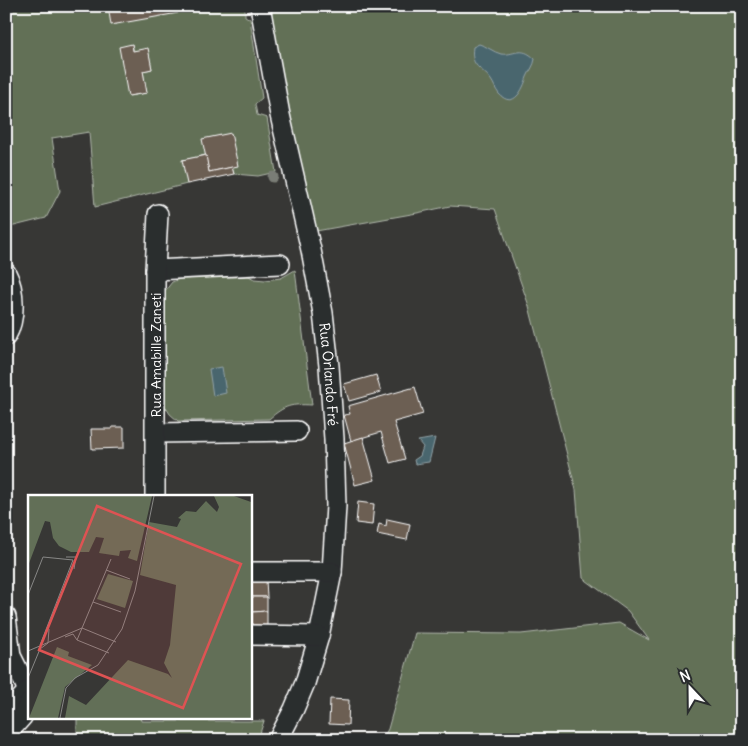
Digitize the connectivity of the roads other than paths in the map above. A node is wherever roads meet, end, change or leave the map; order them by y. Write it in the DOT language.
graph roads {
  1 [pos="260,6"];
  2 [pos="158,214"];
  3 [pos="280,264"];
  4 [pos="155,270"];
  5 [pos="6,273"];
  6 [pos="6,336"];
  7 [pos="297,431"];
  8 [pos="156,434"];
  9 [pos="155,495"];
  10 [pos="251,572"];
  11 [pos="332,572"];
  12 [pos="6,617"];
  13 [pos="251,635"];
  14 [pos="319,636"];
  15 [pos="24,696"];
  16 [pos="6,735"];
  17 [pos="278,740"];
  1 -- 11 [label="street, Rua Orlando Fré"];
  2 -- 4 [label="street, Rua Amabille Zaneti"];
  3 -- 4 [label="street"];
  4 -- 8 [label="street, Rua Amabille Zaneti"];
  5 -- 6 [label="street"];
  7 -- 8 [label="street"];
  8 -- 9 [label="street, Rua Amabille Zaneti"];
  10 -- 11 [label="street"];
  11 -- 14 [label="street, Rua Orlando Fré"];
  12 -- 15 [label="street"];
  13 -- 14 [label="street"];
  14 -- 17 [label="street, Rua Orlando Fré"];
  15 -- 16 [label="street"];
}
